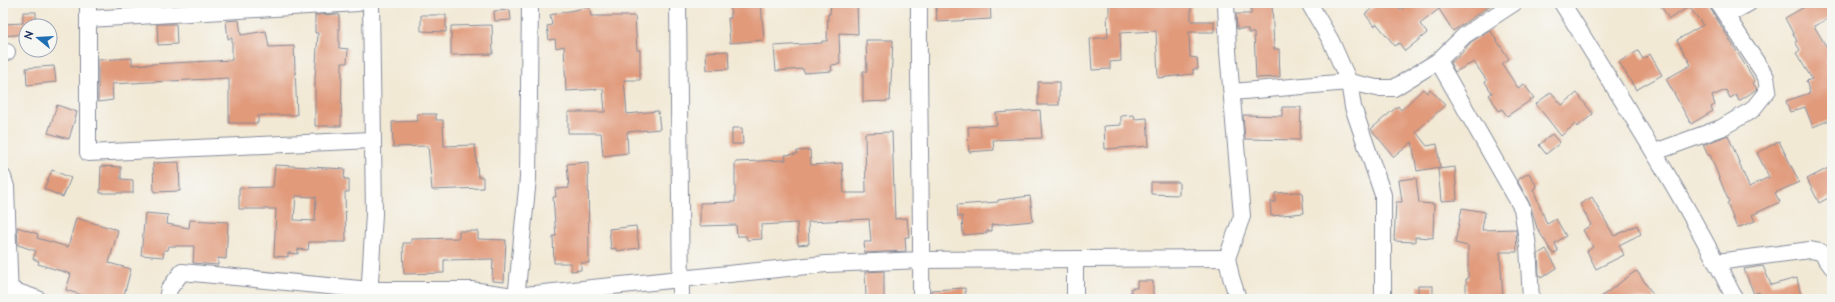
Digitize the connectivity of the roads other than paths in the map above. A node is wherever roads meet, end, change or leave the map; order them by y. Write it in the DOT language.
graph roads {
  1 [pos="88,3"];
  2 [pos="358,3"];
  3 [pos="371,3"];
  4 [pos="530,3"];
  5 [pos="678,3"];
  6 [pos="920,3"];
  7 [pos="1226,3"];
  8 [pos="1309,3"];
  9 [pos="1514,3"];
  10 [pos="1562,3"];
  11 [pos="1749,3"];
  12 [pos="1723,9"];
  13 [pos="88,19"];
  14 [pos="1438,61"];
  15 [pos="1349,82"];
  16 [pos="1232,92"];
  17 [pos="372,140"];
  18 [pos="1655,152"];
  19 [pos="3,176"];
  20 [pos="1227,258"];
  21 [pos="1075,259"];
  22 [pos="922,260"];
  23 [pos="1717,262"];
  24 [pos="1832,267"];
  25 [pos="680,279"];
  26 [pos="8,292"];
  27 [pos="370,294"];
  28 [pos="515,297"];
  29 [pos="38,299"];
  30 [pos="167,299"];
  31 [pos="681,299"];
  32 [pos="921,299"];
  33 [pos="1075,299"];
  34 [pos="1238,299"];
  35 [pos="1383,299"];
  36 [pos="1531,299"];
  37 [pos="1735,299"];
  1 -- 13 [label="street"];
  2 -- 13 [label="street"];
  3 -- 17 [label="street"];
  4 -- 28 [label="street"];
  5 -- 25 [label="street"];
  6 -- 22 [label="street"];
  7 -- 16 [label="street"];
  8 -- 15 [label="street"];
  9 -- 14 [label="street"];
  10 -- 18 [label="street"];
  11 -- 12 [label="street"];
  12 -- 18 [label="street"];
  13 -- 17 [label="street"];
  14 -- 15 [label="street"];
  14 -- 36 [label="street"];
  15 -- 16 [label="street"];
  15 -- 35 [label="street"];
  16 -- 20 [label="street"];
  17 -- 27 [label="street"];
  18 -- 23 [label="street"];
  19 -- 26 [label="street"];
  20 -- 21 [label="street"];
  20 -- 34 [label="street"];
  21 -- 22 [label="street"];
  21 -- 33 [label="street"];
  22 -- 25 [label="street"];
  22 -- 32 [label="street"];
  23 -- 24 [label="street"];
  23 -- 37 [label="street"];
  25 -- 28 [label="street"];
  25 -- 31 [label="street"];
  26 -- 29 [label="street"];
  27 -- 28 [label="street"];
  27 -- 30 [label="street"];
}
